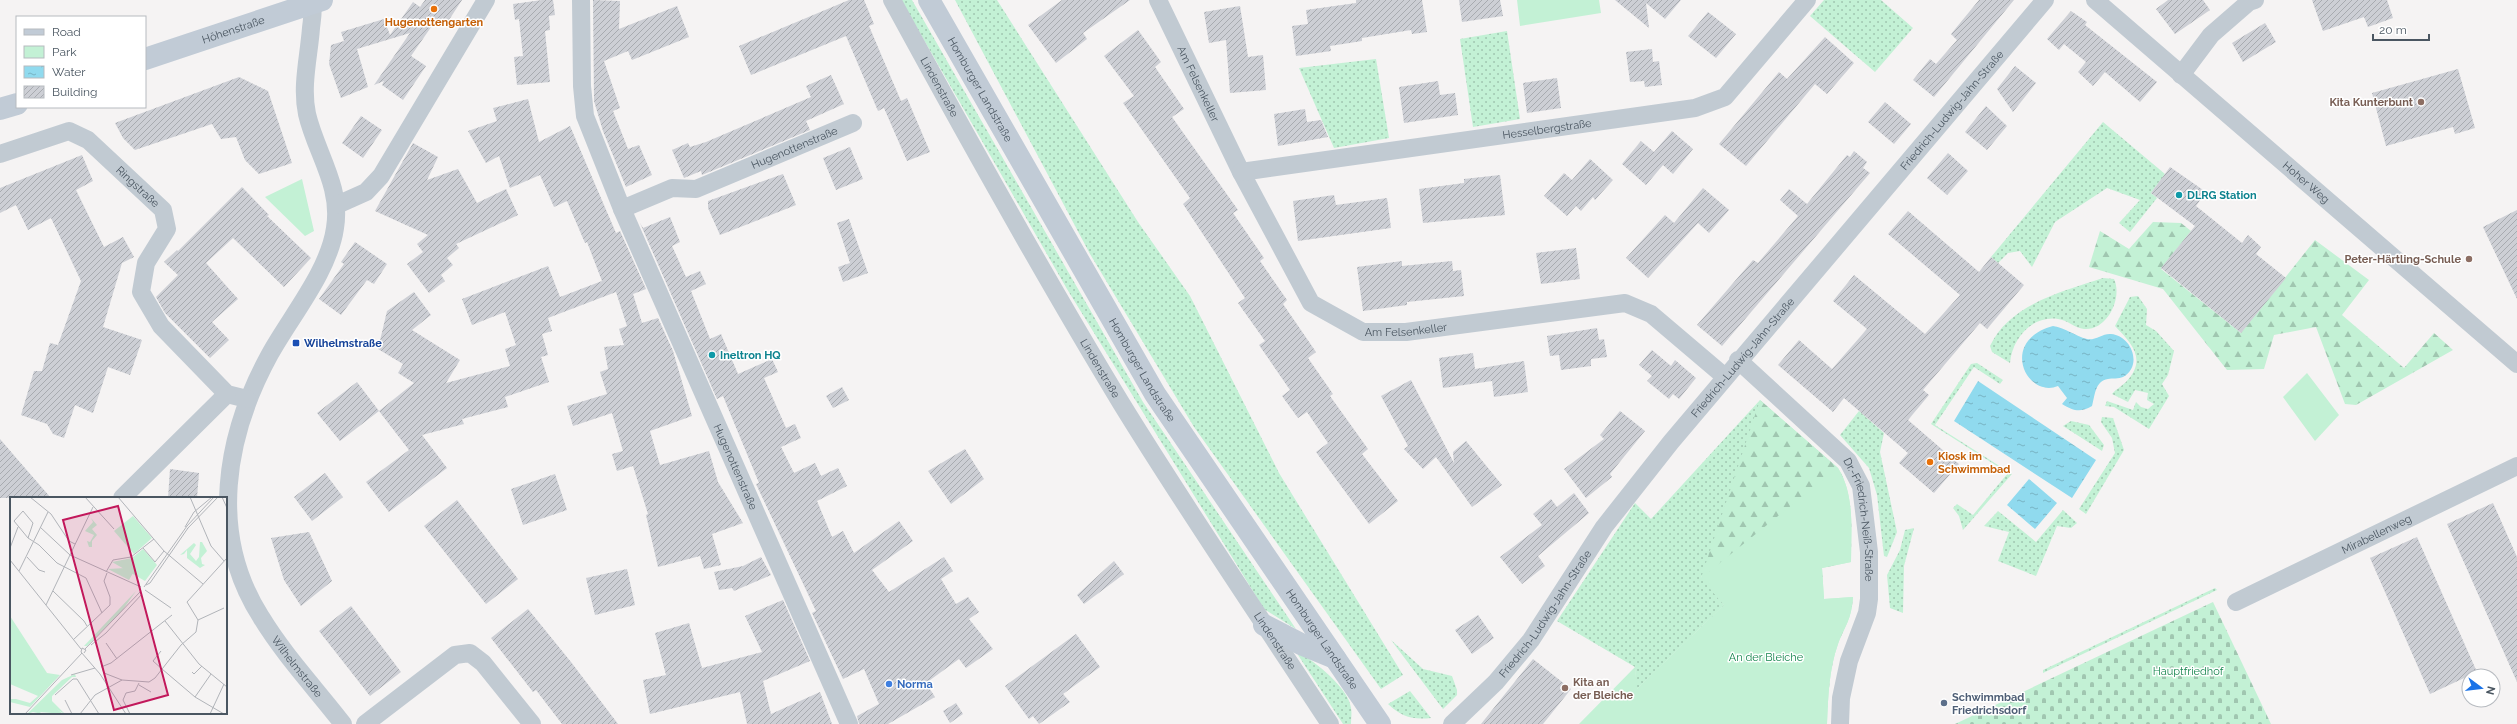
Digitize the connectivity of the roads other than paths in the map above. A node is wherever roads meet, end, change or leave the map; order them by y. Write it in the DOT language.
graph roads {
  1 [pos="486,0"];
  2 [pos="581,0"];
  3 [pos="892,0"];
  4 [pos="929,0"];
  5 [pos="1158,0"];
  6 [pos="1807,0"];
  7 [pos="2045,0"];
  8 [pos="2095,0"];
  9 [pos="2255,0"];
  10 [pos="316,1"];
  11 [pos="146,59"];
  12 [pos="2181,74"];
  13 [pos="16,104"];
  14 [pos="0,109"];
  15 [pos="853,123"];
  16 [pos="0,154"];
  17 [pos="1241,172"];
  18 [pos="337,205"];
  19 [pos="622,209"];
  20 [pos="1738,360"];
  21 [pos="2517,364"];
  22 [pos="1724,376"];
  23 [pos="227,394"];
  24 [pos="247,399"];
  25 [pos="2517,466"];
  26 [pos="123,497"];
  27 [pos="2236,602"];
  28 [pos="1264,625"];
  29 [pos="1336,658"];
  30 [pos="343,724"];
  31 [pos="366,724"];
  32 [pos="532,724"];
  33 [pos="849,724"];
  34 [pos="1330,724"];
  35 [pos="1380,724"];
  36 [pos="1452,724"];
  37 [pos="1840,724"];
  1 -- 18 [label="street"];
  2 -- 19 [label="street, Hugenottenstraße"];
  3 -- 28 [label="street, Lindenstraße"];
  4 -- 29 [label="street, Homburger Landstraße"];
  5 -- 17 [label="street, Am Felsenkeller"];
  6 -- 17 [label="street, Hesselbergstraße"];
  7 -- 20 [label="street, Friedrich-Ludwig-Jahn-Straße"];
  8 -- 12 [label="street, Hoher Weg"];
  9 -- 12 [label="street"];
  10 -- 11 [label="street, Höhenstraße"];
  10 -- 18 [label="street, Wilhelmstraße"];
  12 -- 21 [label="street, Hoher Weg"];
  13 -- 14 [label="street"];
  15 -- 19 [label="street, Hugenottenstraße"];
  16 -- 23 [label="street, Ringstraße"];
  17 -- 22 [label="street, Am Felsenkeller"];
  18 -- 24 [label="street, Wilhelmstraße"];
  19 -- 33 [label="street, Hugenottenstraße"];
  20 -- 22 [label="street, Friedrich-Ludwig-Jahn-Straße"];
  20 -- 37 [label="street, Dr.-Friedrich-Neiß-Straße"];
  22 -- 36 [label="street, Friedrich-Ludwig-Jahn-Straße"];
  23 -- 24 [label="street"];
  23 -- 26 [label="street"];
  24 -- 30 [label="street, Wilhelmstraße"];
  25 -- 27 [label="street, Mirabellenweg"];
  28 -- 29 [label="street"];
  28 -- 34 [label="street, Lindenstraße"];
  29 -- 35 [label="street, Homburger Landstraße"];
  31 -- 32 [label="street"];
}
